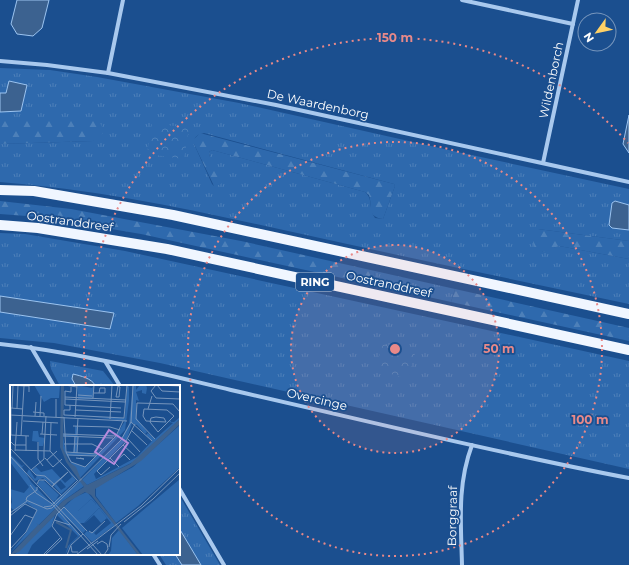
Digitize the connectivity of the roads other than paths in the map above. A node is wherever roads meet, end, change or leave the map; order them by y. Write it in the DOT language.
graph roads {
  1 [pos="123,0"];
  2 [pos="462,0"];
  3 [pos="578,0"];
  4 [pos="572,24"];
  5 [pos="0,61"];
  6 [pos="108,73"];
  7 [pos="543,163"];
  8 [pos="629,182"];
  9 [pos="0,190"];
  10 [pos="0,225"];
  11 [pos="629,314"];
  12 [pos="0,344"];
  13 [pos="31,347"];
  14 [pos="629,350"];
  15 [pos="105,361"];
  16 [pos="53,385"];
  17 [pos="119,385"];
  18 [pos="472,445"];
  19 [pos="628,479"];
  20 [pos="180,490"];
  21 [pos="154,555"];
  22 [pos="160,565"];
  23 [pos="224,565"];
  24 [pos="462,565"];
  1 -- 6 [label="street"];
  2 -- 4 [label="street"];
  3 -- 4 [label="street, Wildenborch"];
  4 -- 7 [label="street, Wildenborch"];
  5 -- 6 [label="street, De Waardenborg"];
  6 -- 7 [label="street, De Waardenborg"];
  7 -- 8 [label="street, De Waardenborg"];
  9 -- 11 [label="main road, Oostranddreef"];
  10 -- 14 [label="main road, Oostranddreef / RING"];
  12 -- 13 [label="street, Overcinge"];
  13 -- 15 [label="street, Overcinge"];
  13 -- 16 [label="street"];
  15 -- 17 [label="street"];
  15 -- 18 [label="street, Overcinge"];
  18 -- 19 [label="street, Overcinge"];
  18 -- 24 [label="street, Borggraaf"];
  20 -- 23 [label="street"];
  21 -- 22 [label="street"];
}
